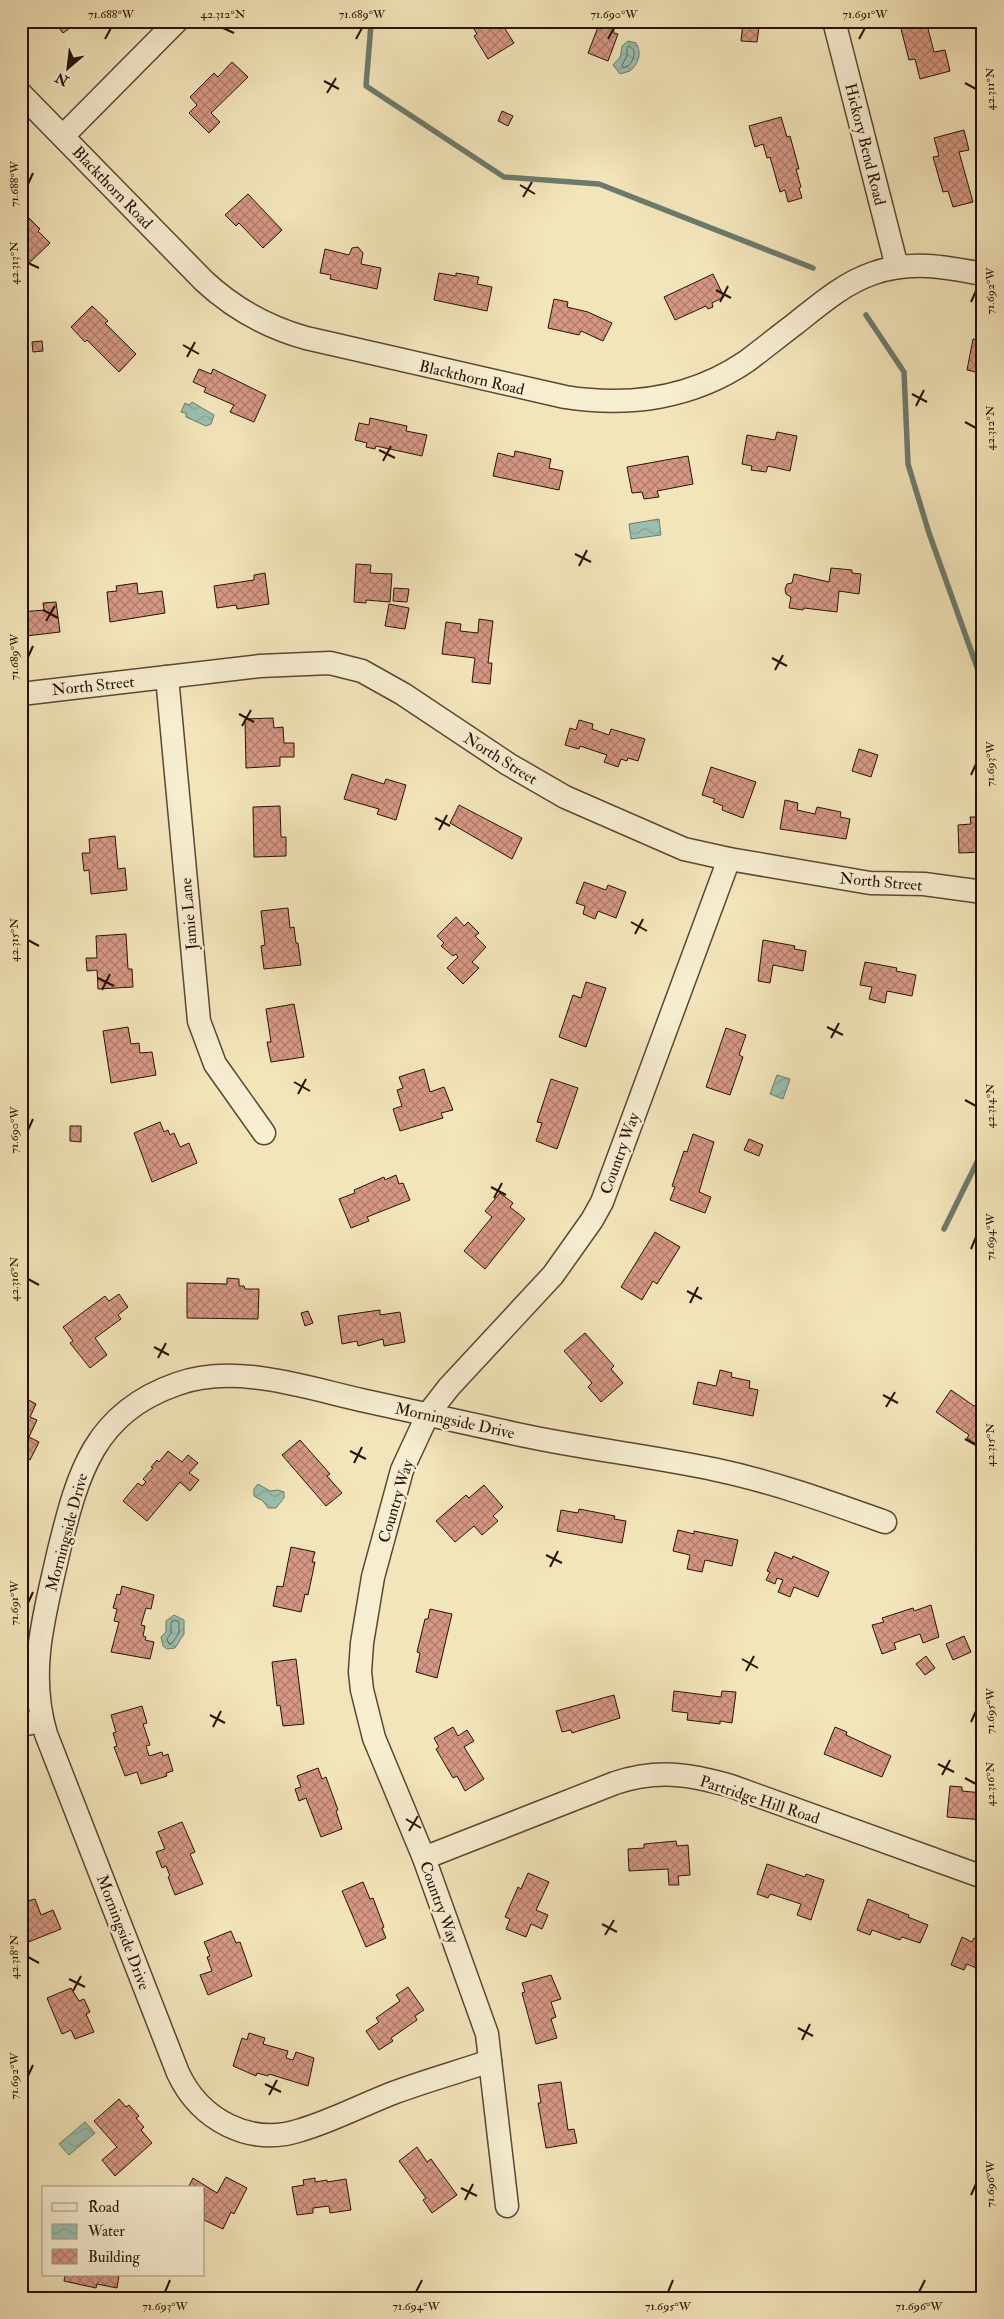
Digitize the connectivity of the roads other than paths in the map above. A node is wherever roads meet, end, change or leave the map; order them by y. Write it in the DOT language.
graph roads {
  1 [pos="177,21"];
  2 [pos="834,21"];
  3 [pos="21,94"];
  4 [pos="63,136"];
  5 [pos="897,267"];
  6 [pos="983,274"];
  7 [pos="167,677"];
  8 [pos="21,694"];
  9 [pos="728,859"];
  10 [pos="983,892"];
  11 [pos="264,1133"];
  12 [pos="428,1414"];
  13 [pos="884,1522"];
  14 [pos="32,1723"];
  15 [pos="424,1858"];
  16 [pos="983,1877"];
  17 [pos="490,2061"];
  18 [pos="508,2206"];
  1 -- 4 [label="street"];
  2 -- 5 [label="street, Hickory Bend Road"];
  3 -- 4 [label="street, Blackthorn Road"];
  4 -- 5 [label="street, Blackthorn Road"];
  5 -- 6 [label="street, Blackthorn Road"];
  7 -- 8 [label="street, North Street"];
  7 -- 9 [label="street, North Street"];
  7 -- 11 [label="street, Jamie Lane"];
  9 -- 10 [label="street, North Street"];
  9 -- 12 [label="street, Country Way"];
  12 -- 13 [label="street, Morningside Drive"];
  12 -- 14 [label="street, Morningside Drive"];
  12 -- 15 [label="street, Country Way"];
  14 -- 17 [label="street, Morningside Drive"];
  15 -- 16 [label="street, Partridge Hill Road"];
  15 -- 17 [label="street, Country Way"];
  17 -- 18 [label="street, Country Way"];
}
